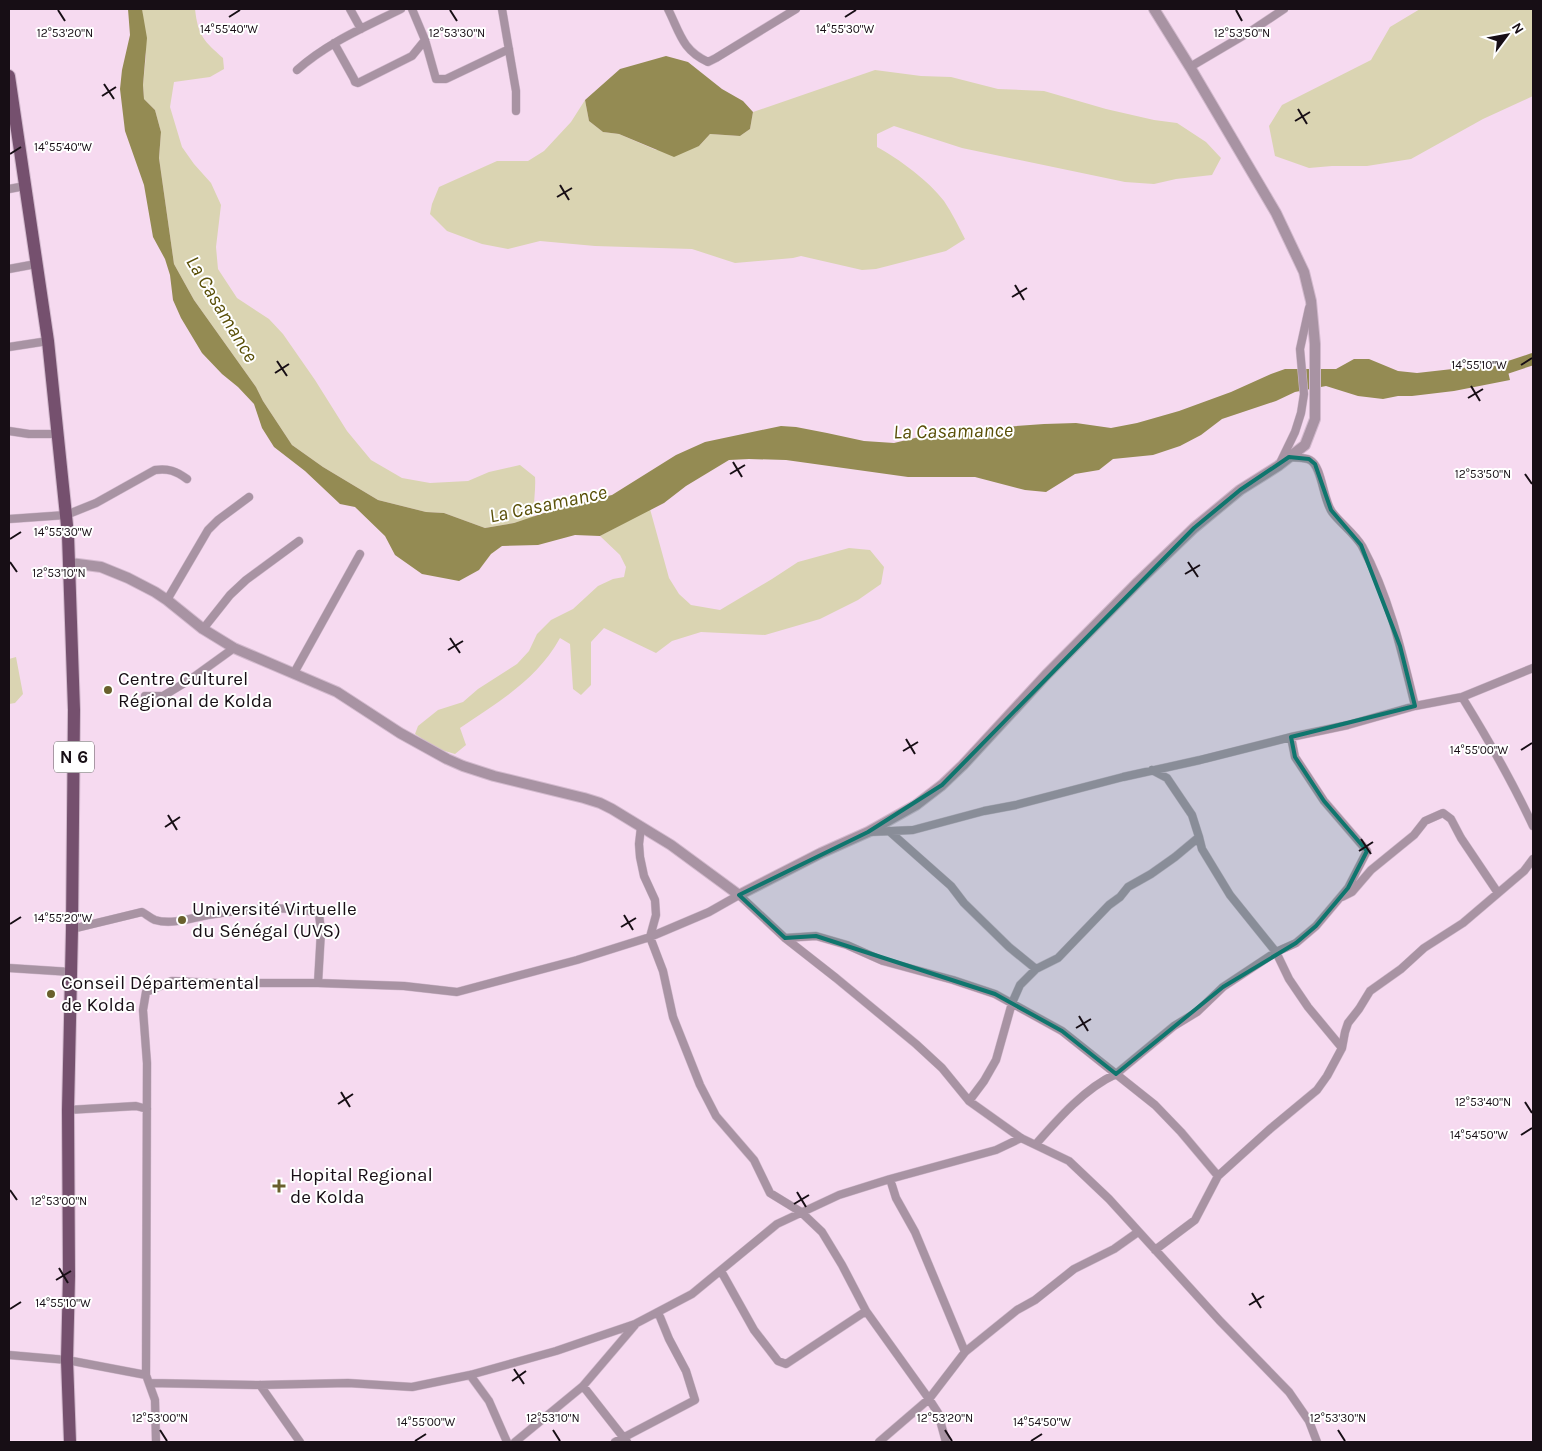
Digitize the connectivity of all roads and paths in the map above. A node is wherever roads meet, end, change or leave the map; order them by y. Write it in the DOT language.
graph roads {
  1 [pos="350,9"];
  2 [pos="401,9"];
  3 [pos="412,9"];
  4 [pos="502,9"];
  5 [pos="668,9"];
  6 [pos="796,9"];
  7 [pos="1154,9"];
  8 [pos="1284,9"];
  9 [pos="361,29"];
  10 [pos="425,40"];
  11 [pos="334,42"];
  12 [pos="508,49"];
  13 [pos="412,56"];
  14 [pos="430,56"];
  15 [pos="1190,67"];
  16 [pos="297,70"];
  17 [pos="9,78"];
  18 [pos="516,111"];
  19 [pos="25,186"];
  20 [pos="9,190"];
  21 [pos="36,264"];
  22 [pos="9,269"];
  23 [pos="1311,301"];
  24 [pos="48,341"];
  25 [pos="9,347"];
  26 [pos="9,430"];
  27 [pos="58,434"];
  28 [pos="1284,460"];
  29 [pos="187,479"];
  30 [pos="249,497"];
  31 [pos="66,515"];
  32 [pos="9,519"];
  33 [pos="299,541"];
  34 [pos="360,554"];
  35 [pos="70,563"];
  36 [pos="167,600"];
  37 [pos="203,629"];
  38 [pos="234,648"];
  39 [pos="1533,668"];
  40 [pos="294,673"];
  41 [pos="145,696"];
  42 [pos="1462,697"];
  43 [pos="1415,706"];
  44 [pos="1291,737"];
  45 [pos="1152,770"];
  46 [pos="641,826"];
  47 [pos="1533,826"];
  48 [pos="889,831"];
  49 [pos="868,832"];
  50 [pos="1200,837"];
  51 [pos="1533,859"];
  52 [pos="1498,893"];
  53 [pos="739,896"];
  54 [pos="1340,898"];
  55 [pos="72,929"];
  56 [pos="650,937"];
  57 [pos="785,938"];
  58 [pos="1276,952"];
  59 [pos="9,968"];
  60 [pos="1036,969"];
  61 [pos="71,972"];
  62 [pos="318,983"];
  63 [pos="1012,1003"];
  64 [pos="1342,1048"];
  65 [pos="1116,1074"];
  66 [pos="969,1101"];
  67 [pos="68,1110"];
  68 [pos="147,1110"];
  69 [pos="1021,1138"];
  70 [pos="1036,1144"];
  71 [pos="1218,1176"];
  72 [pos="890,1179"];
  73 [pos="801,1212"];
  74 [pos="1138,1232"];
  75 [pos="1155,1250"];
  76 [pos="720,1272"];
  77 [pos="866,1311"];
  78 [pos="658,1312"];
  79 [pos="635,1324"];
  80 [pos="965,1352"];
  81 [pos="9,1355"];
  82 [pos="67,1360"];
  83 [pos="146,1374"];
  84 [pos="470,1375"];
  85 [pos="149,1384"];
  86 [pos="260,1384"];
  87 [pos="583,1386"];
  88 [pos="929,1399"];
  89 [pos="625,1440"];
  90 [pos="70,1442"];
  91 [pos="156,1442"];
  92 [pos="300,1442"];
  93 [pos="507,1442"];
  94 [pos="515,1442"];
  95 [pos="615,1442"];
  96 [pos="880,1442"];
  97 [pos="946,1442"];
  98 [pos="1318,1442"];
  1 -- 9 [label="street"];
  2 -- 9 [label="street"];
  3 -- 10 [label="street"];
  4 -- 12 [label="street"];
  5 -- 6 [label="street"];
  7 -- 15 [label="street"];
  8 -- 15 [label="street"];
  9 -- 11 [label="street"];
  10 -- 13 [label="street"];
  10 -- 14 [label="street"];
  11 -- 13 [label="street"];
  11 -- 16 [label="street"];
  12 -- 14 [label="street"];
  12 -- 18 [label="street"];
  13 -- 14 [label="street"];
  15 -- 23 [label="street"];
  17 -- 19 [label="main road, N 6"];
  19 -- 20 [label="street"];
  19 -- 21 [label="main road, N 6"];
  21 -- 22 [label="street"];
  21 -- 24 [label="main road, N 6"];
  23 -- 28 [label="street"];
  23 -- 28 [label="street"];
  24 -- 25 [label="street"];
  24 -- 27 [label="main road, N 6"];
  26 -- 27 [label="street"];
  27 -- 31 [label="main road, N 6"];
  28 -- 43 [label="street"];
  28 -- 49 [label="street"];
  29 -- 31 [label="street"];
  30 -- 36 [label="street"];
  31 -- 32 [label="street"];
  31 -- 35 [label="main road, N 6"];
  33 -- 37 [label="street"];
  34 -- 40 [label="street"];
  35 -- 36 [label="street"];
  35 -- 55 [label="main road, N 6"];
  36 -- 37 [label="street"];
  37 -- 38 [label="street"];
  38 -- 40 [label="street"];
  38 -- 41 [label="street"];
  39 -- 42 [label="street"];
  40 -- 46 [label="street"];
  42 -- 43 [label="street"];
  42 -- 47 [label="street"];
  43 -- 44 [label="street"];
  44 -- 45 [label="street"];
  44 -- 54 [label="street"];
  45 -- 48 [label="street"];
  45 -- 50 [label="street"];
  46 -- 53 [label="street"];
  46 -- 56 [label="street"];
  48 -- 49 [label="street"];
  48 -- 60 [label="street"];
  49 -- 53 [label="street"];
  50 -- 58 [label="street"];
  50 -- 60 [label="street"];
  51 -- 52 [label="street"];
  52 -- 54 [label="street"];
  52 -- 64 [label="street"];
  53 -- 56 [label="street"];
  53 -- 57 [label="street"];
  54 -- 58 [label="street"];
  55 -- 61 [label="main road, N 6"];
  55 -- 62 [label="street"];
  56 -- 62 [label="street"];
  56 -- 73 [label="street"];
  57 -- 63 [label="street"];
  57 -- 66 [label="street"];
  58 -- 64 [label="street"];
  58 -- 65 [label="street"];
  59 -- 61 [label="street"];
  60 -- 63 [label="street"];
  61 -- 67 [label="main road, N 6"];
  62 -- 68 [label="street"];
  63 -- 65 [label="street"];
  63 -- 66 [label="street"];
  64 -- 71 [label="street"];
  65 -- 70 [label="street"];
  65 -- 71 [label="street"];
  66 -- 69 [label="street"];
  67 -- 68 [label="street"];
  67 -- 82 [label="main road, N 6"];
  68 -- 83 [label="street"];
  69 -- 70 [label="street"];
  69 -- 72 [label="street"];
  70 -- 74 [label="street"];
  71 -- 75 [label="street"];
  72 -- 73 [label="street"];
  72 -- 80 [label="street"];
  73 -- 76 [label="street"];
  73 -- 77 [label="street"];
  74 -- 75 [label="street"];
  74 -- 80 [label="street"];
  75 -- 98 [label="street"];
  76 -- 77 [label="street"];
  76 -- 78 [label="street"];
  77 -- 88 [label="street"];
  78 -- 79 [label="street"];
  78 -- 89 [label="street"];
  79 -- 84 [label="street"];
  79 -- 87 [label="street"];
  80 -- 88 [label="street"];
  81 -- 82 [label="street"];
  82 -- 83 [label="street"];
  82 -- 90 [label="main road, N 6"];
  83 -- 85 [label="street"];
  84 -- 86 [label="street"];
  84 -- 93 [label="street"];
  85 -- 86 [label="street"];
  85 -- 91 [label="street"];
  86 -- 92 [label="street"];
  87 -- 89 [label="street"];
  87 -- 94 [label="street"];
  88 -- 96 [label="street"];
  88 -- 97 [label="street"];
  89 -- 95 [label="street"];
}
